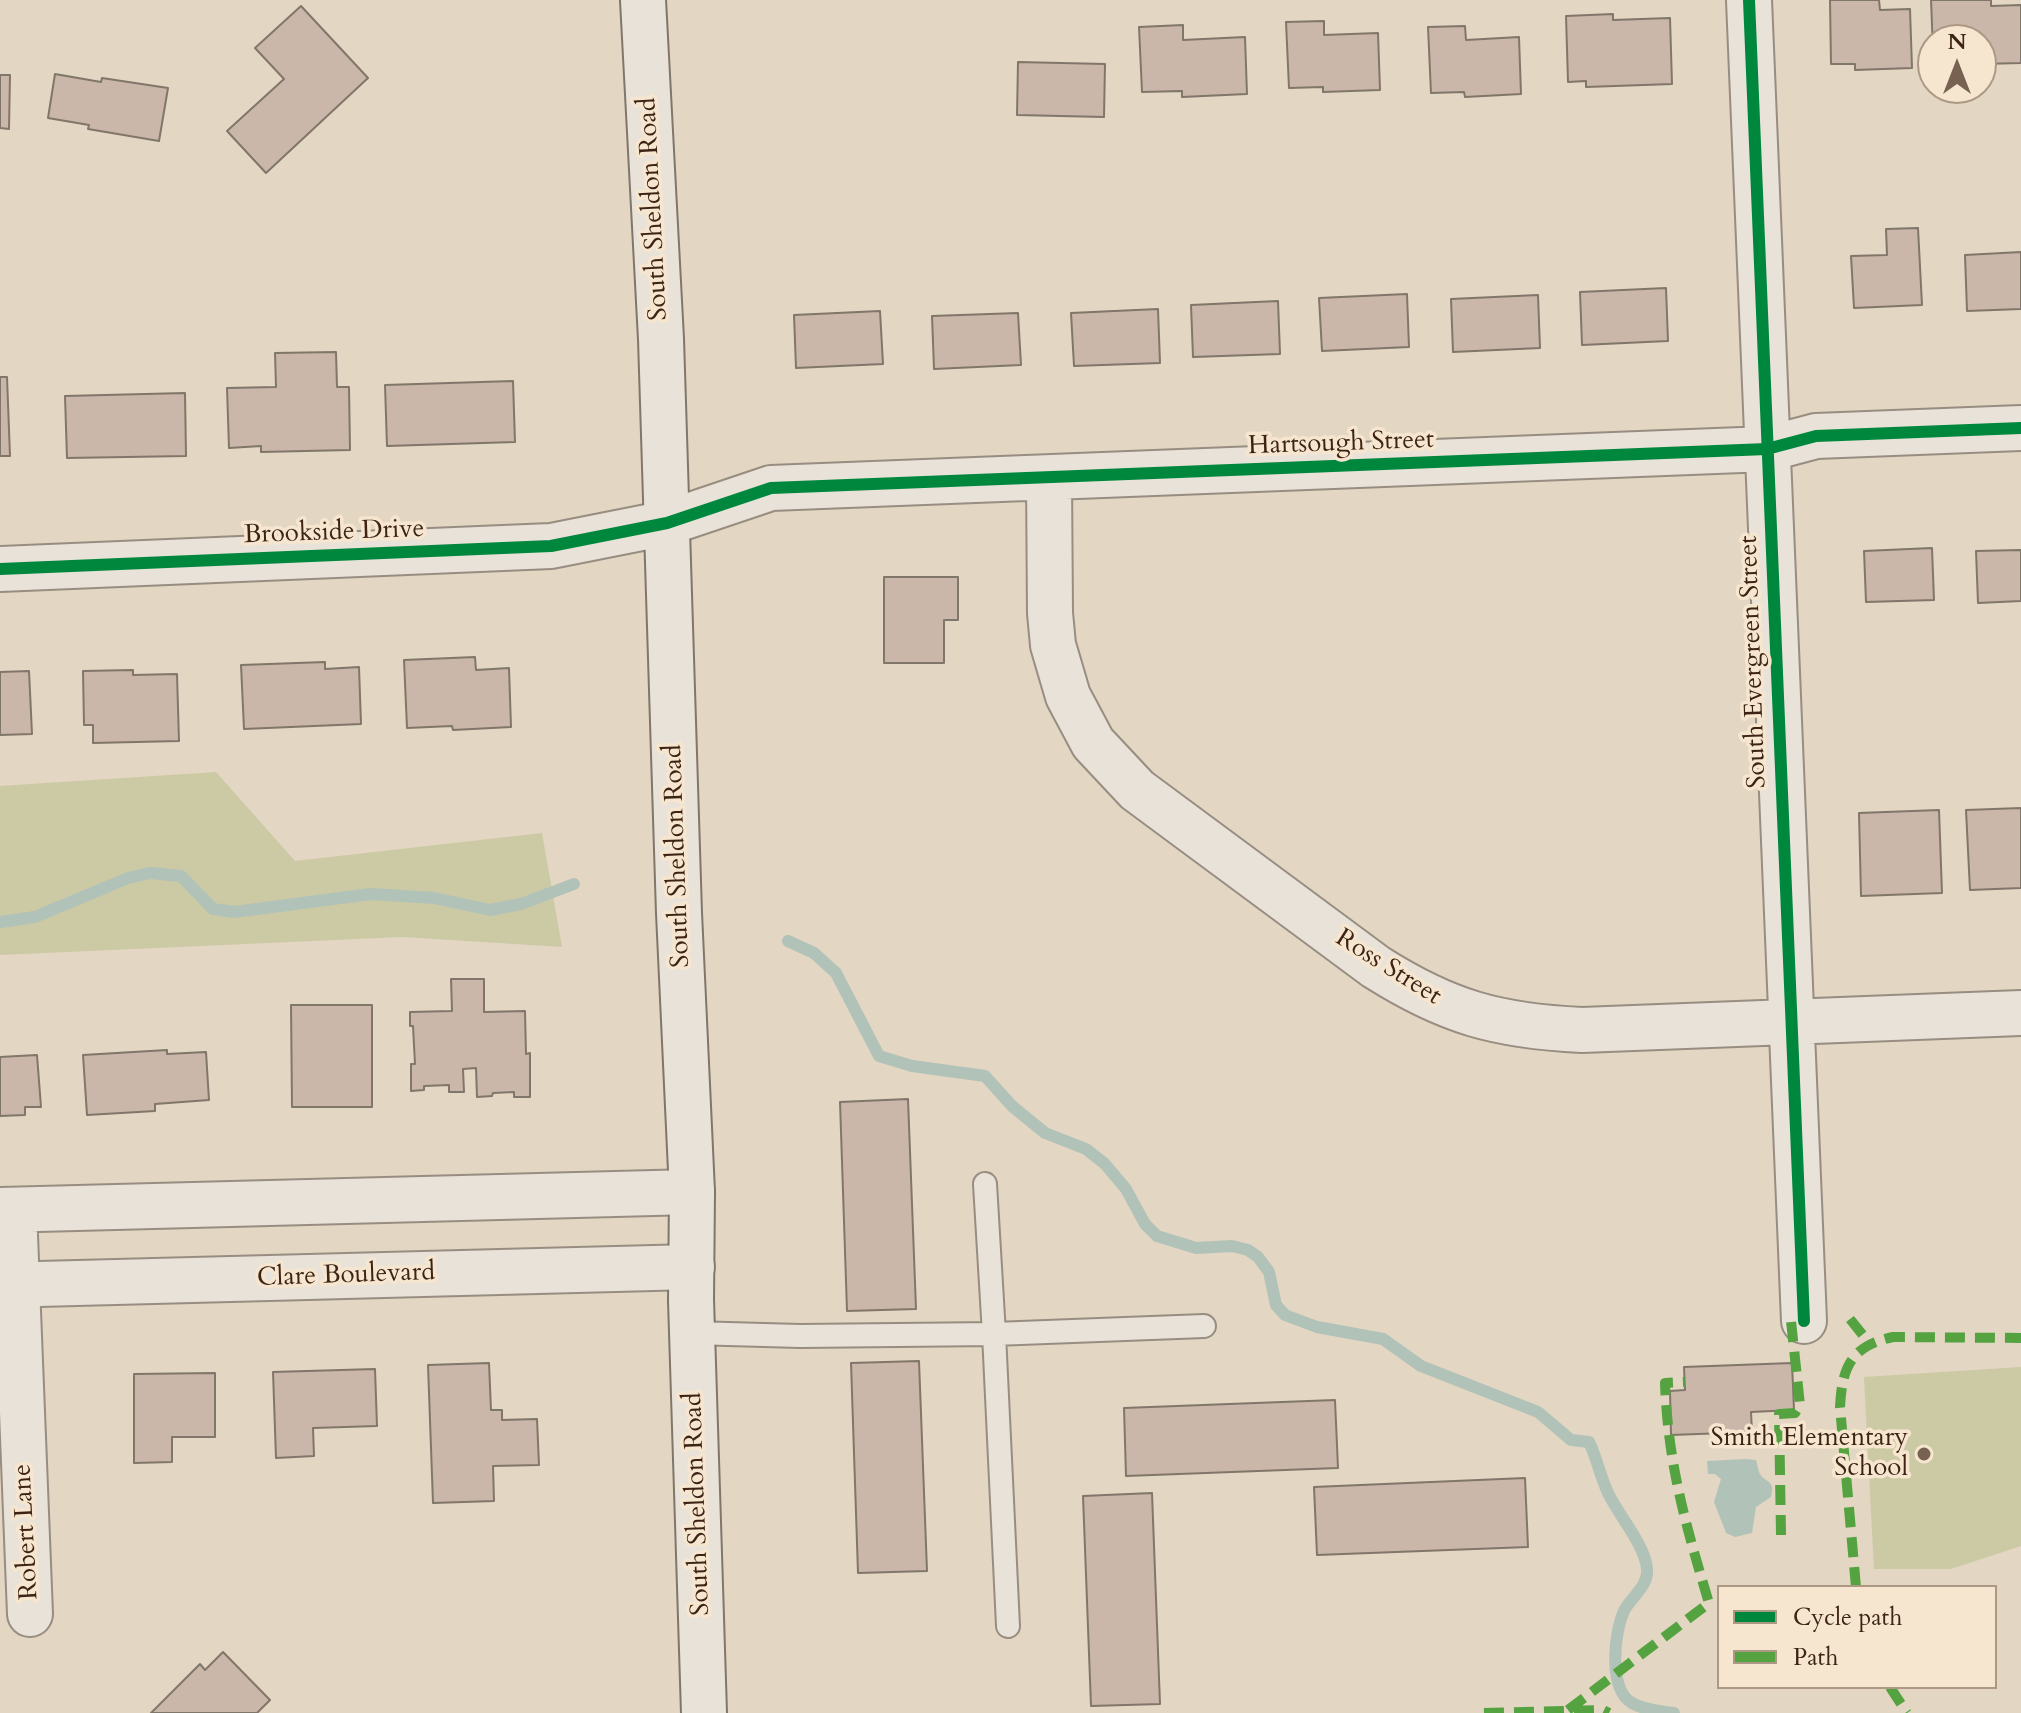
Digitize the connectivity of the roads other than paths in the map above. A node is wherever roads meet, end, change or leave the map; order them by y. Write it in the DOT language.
graph roads {
  1 [pos="643,0"];
  2 [pos="1749,0"];
  3 [pos="2021,428"];
  4 [pos="1767,449"];
  5 [pos="1049,478"];
  6 [pos="667,523"];
  7 [pos="0,569"];
  8 [pos="2021,1013"];
  9 [pos="1791,1022"];
  10 [pos="985,1184"];
  11 [pos="692,1192"];
  12 [pos="7,1210"];
  13 [pos="692,1267"];
  14 [pos="8,1285"];
  15 [pos="1804,1321"];
  16 [pos="1204,1326"];
  17 [pos="692,1333"];
  18 [pos="994,1334"];
  19 [pos="30,1614"];
  20 [pos="1008,1626"];
  21 [pos="704,1713"];
  1 -- 6 [label="street, South Sheldon Road"];
  2 -- 4 [label="street, South Evergreen Street"];
  3 -- 4 [label="street, Hartsough Street"];
  4 -- 5 [label="street, Hartsough Street"];
  4 -- 9 [label="street, South Evergreen Street"];
  5 -- 6 [label="street, Hartsough Street"];
  5 -- 9 [label="street, Ross Street"];
  6 -- 7 [label="street, Brookside Drive"];
  6 -- 11 [label="street, South Sheldon Road"];
  8 -- 9 [label="street, Ross Street"];
  9 -- 15 [label="street, South Evergreen Street"];
  10 -- 18 [label="lane"];
  11 -- 12 [label="street"];
  11 -- 13 [label="street, South Sheldon Road"];
  12 -- 14 [label="street, Robert Lane"];
  13 -- 14 [label="street, Clare Boulevard"];
  13 -- 17 [label="street, South Sheldon Road"];
  14 -- 19 [label="street, Robert Lane"];
  16 -- 18 [label="lane"];
  17 -- 18 [label="lane"];
  17 -- 21 [label="street, South Sheldon Road"];
  18 -- 20 [label="lane"];
}
